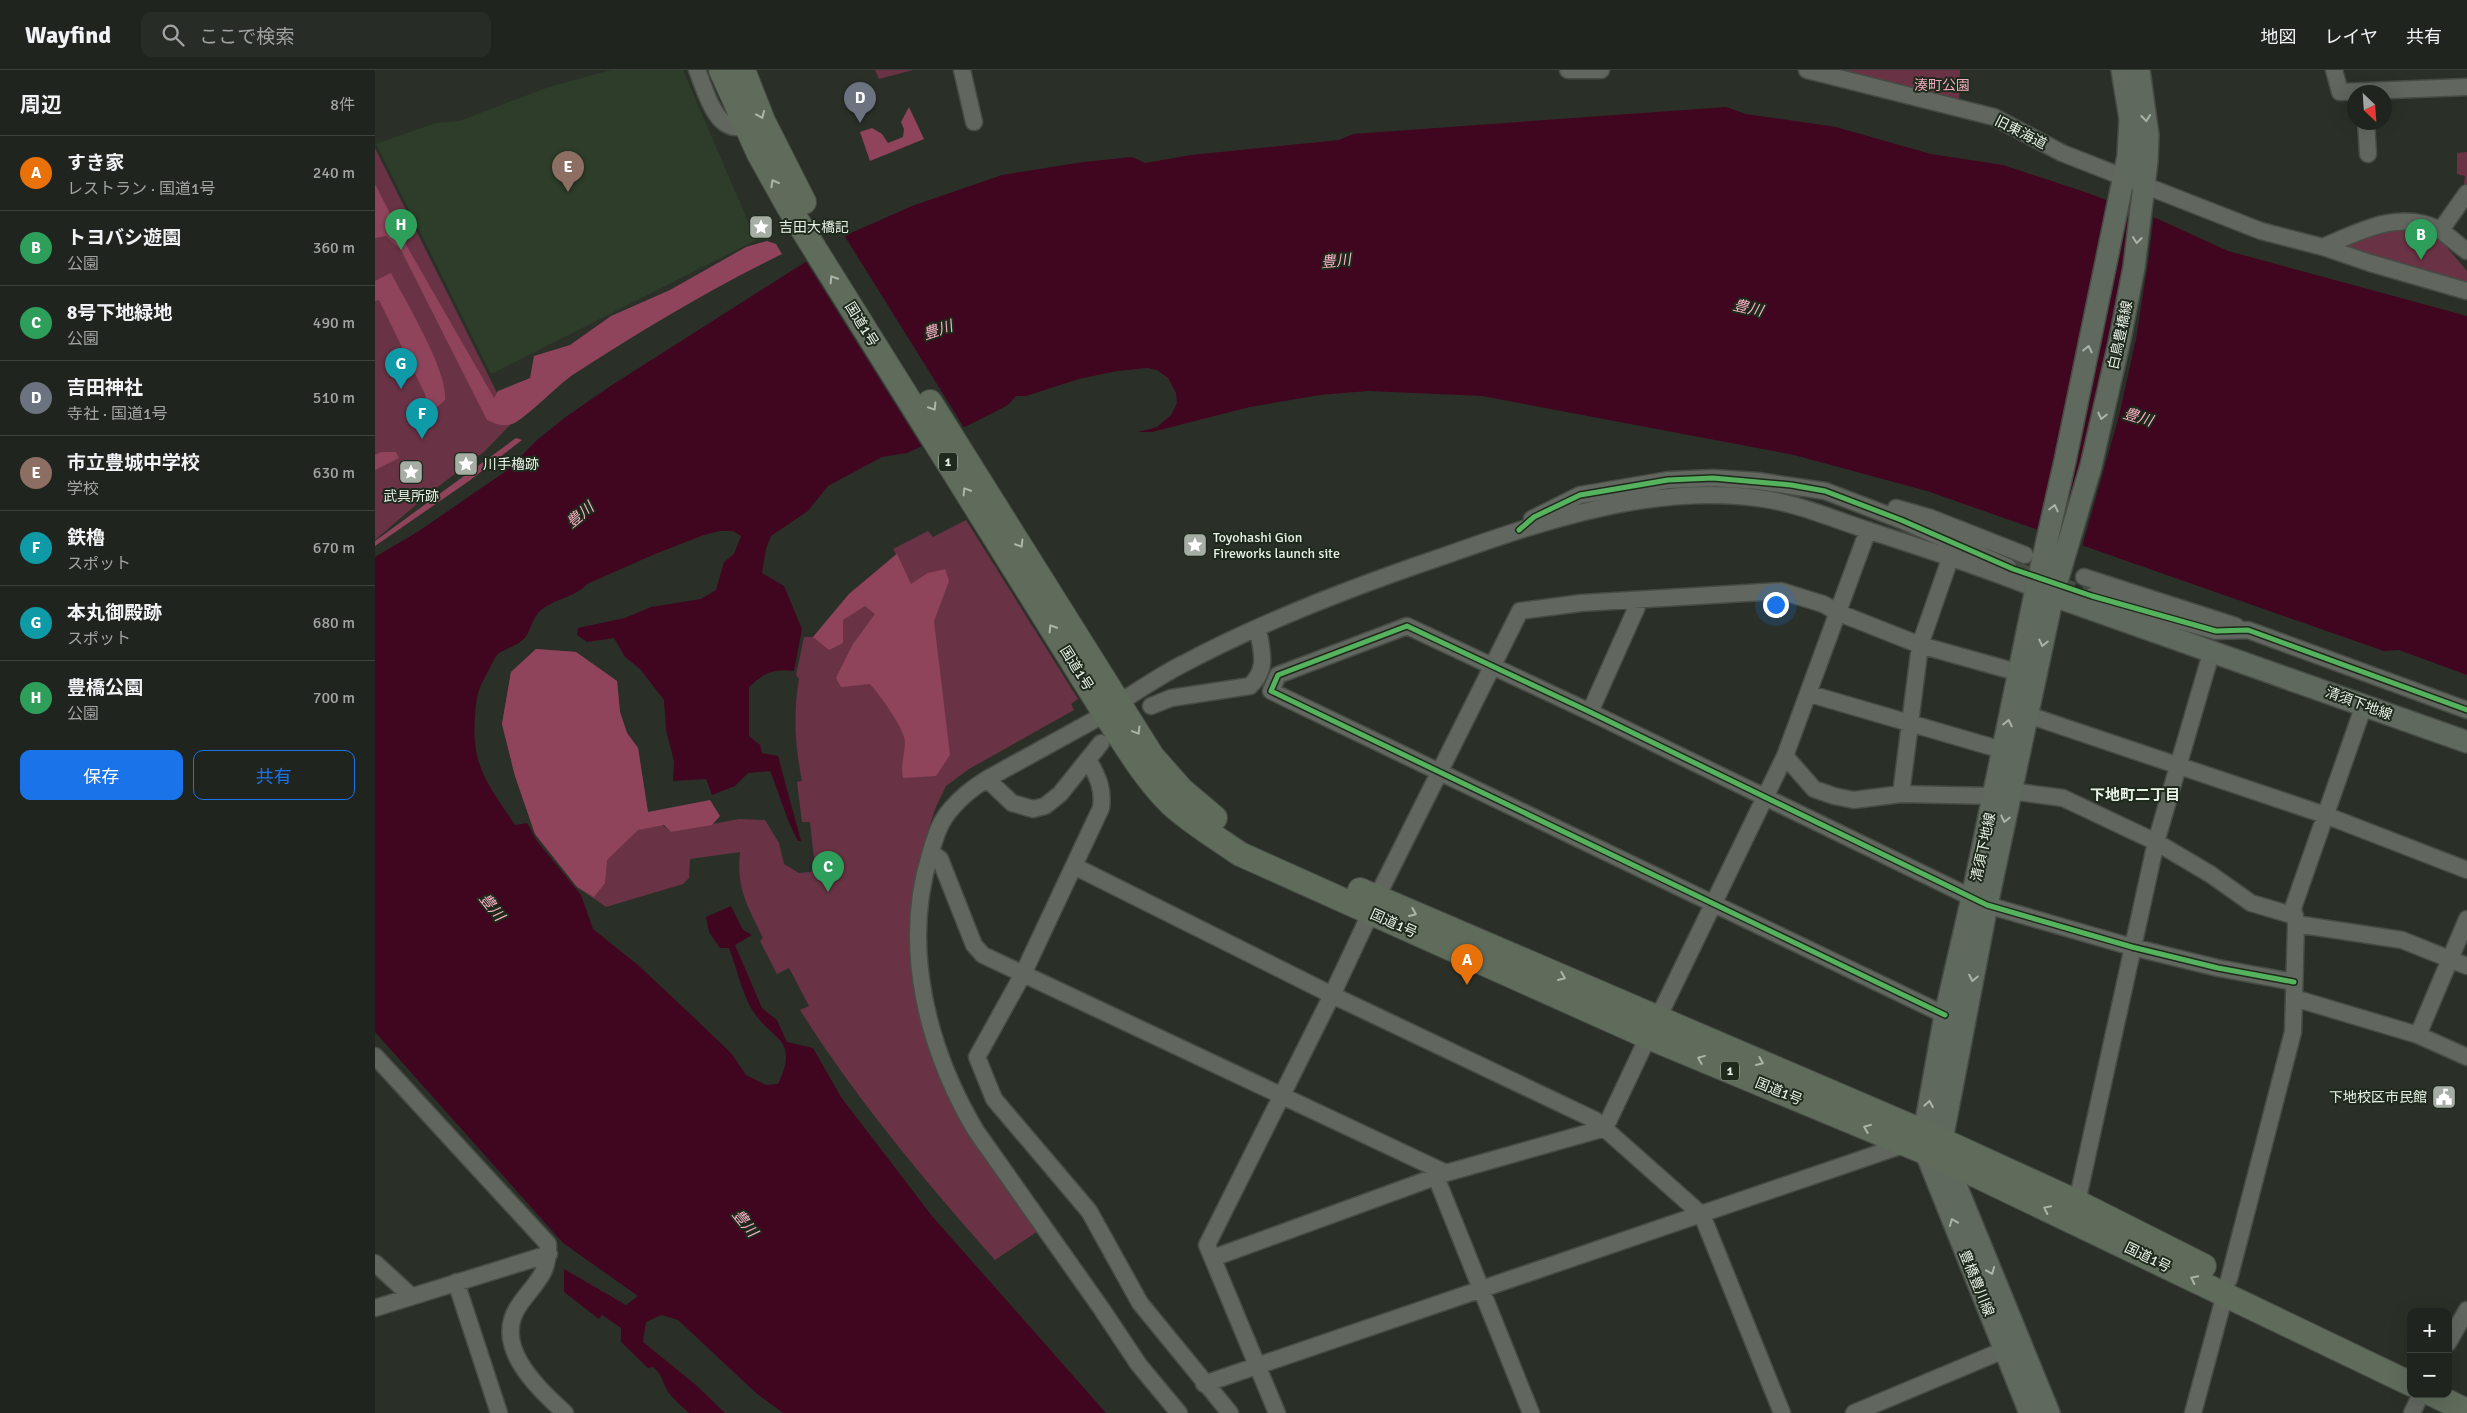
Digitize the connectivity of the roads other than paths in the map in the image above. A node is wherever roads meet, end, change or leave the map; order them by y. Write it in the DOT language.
graph roads {
  1 [pos="697,70"];
  2 [pos="721,70"];
  3 [pos="743,70"];
  4 [pos="962,70"];
  5 [pos="1568,70"];
  6 [pos="1601,70"];
  7 [pos="1807,70"];
  8 [pos="2122,70"];
  9 [pos="2139,70"];
  10 [pos="2334,70"];
  11 [pos="2467,87"];
  12 [pos="2392,91"];
  13 [pos="2347,92"];
  14 [pos="975,122"];
  15 [pos="746,126"];
  16 [pos="2366,130"];
  17 [pos="2368,154"];
  18 [pos="2124,179"];
  19 [pos="2144,188"];
  20 [pos="2467,192"];
  21 [pos="806,221"];
  22 [pos="2440,230"];
  23 [pos="2323,247"];
  24 [pos="2462,248"];
  25 [pos="2467,259"];
  26 [pos="2467,291"];
  27 [pos="1885,514"];
  28 [pos="1519,530"];
  29 [pos="1868,530"];
  30 [pos="1951,556"];
  31 [pos="2044,557"];
  32 [pos="2013,569"];
  33 [pos="2084,577"];
  34 [pos="2044,592"];
  35 [pos="2092,596"];
  36 [pos="1640,600"];
  37 [pos="1839,613"];
  38 [pos="1258,628"];
  39 [pos="2248,630"];
  40 [pos="1920,645"];
  41 [pos="2212,650"];
  42 [pos="1493,666"];
  43 [pos="2020,673"];
  44 [pos="1810,694"];
  45 [pos="1108,701"];
  46 [pos="2364,705"];
  47 [pos="1151,706"];
  48 [pos="2467,710"];
  49 [pos="1591,712"];
  50 [pos="2028,715"];
  51 [pos="1910,724"];
  52 [pos="2467,742"];
  53 [pos="1101,743"];
  54 [pos="2003,750"];
  55 [pos="1785,756"];
  56 [pos="1088,759"];
  57 [pos="2177,765"];
  58 [pos="1440,772"];
  59 [pos="987,779"];
  60 [pos="1901,794"];
  61 [pos="2003,794"];
  62 [pos="1766,798"];
  63 [pos="2325,816"];
  64 [pos="2156,842"];
  65 [pos="931,853"];
  66 [pos="1073,866"];
  67 [pos="2467,870"];
  68 [pos="1980,901"];
  69 [pos="1712,904"];
  70 [pos="1373,905"];
  71 [pos="2467,919"];
  72 [pos="2295,920"];
  73 [pos="2132,947"];
  74 [pos="2449,958"];
  75 [pos="2467,966"];
  76 [pos="1023,974"];
  77 [pos="2294,990"];
  78 [pos="1332,995"];
  79 [pos="1945,1015"];
  80 [pos="1653,1028"];
  81 [pos="2418,1035"];
  82 [pos="375,1056"];
  83 [pos="2467,1057"];
  84 [pos="1281,1094"];
  85 [pos="1605,1128"];
  86 [pos="1929,1146"];
  87 [pos="1441,1175"];
  88 [pos="2077,1202"];
  89 [pos="1702,1215"];
  90 [pos="549,1254"];
  91 [pos="1213,1258"];
  92 [pos="375,1263"];
  93 [pos="456,1282"];
  94 [pos="2227,1287"];
  95 [pos="1482,1290"];
  96 [pos="411,1296"];
  97 [pos="375,1308"];
  98 [pos="2467,1310"];
  99 [pos="2452,1336"];
  100 [pos="2004,1350"];
  101 [pos="1258,1365"];
  102 [pos="2407,1365"];
  103 [pos="2407,1382"];
  104 [pos="1205,1384"];
  105 [pos="2452,1387"];
  106 [pos="2467,1394"];
  107 [pos="2419,1398"];
  108 [pos="2440,1398"];
  109 [pos="2467,1412"];
  110 [pos="499,1413"];
  111 [pos="565,1413"];
  112 [pos="1179,1413"];
  113 [pos="1230,1413"];
  114 [pos="1277,1413"];
  115 [pos="1531,1413"];
  116 [pos="1782,1413"];
  117 [pos="1854,1413"];
  118 [pos="2030,1413"];
  119 [pos="2049,1413"];
  120 [pos="2193,1413"];
  121 [pos="2412,1413"];
  1 -- 15 [label="street"];
  2 -- 15 [label="highway, 国道1号 / 1"];
  3 -- 21 [label="highway, 国道1号 / 1, one-way"];
  4 -- 14 [label="street"];
  5 -- 6 [label="street"];
  7 -- 18 [label="street, 旧東海道"];
  8 -- 18 [label="main road, 白鳥豊橋線"];
  9 -- 19 [label="main road, 白鳥豊橋線, one-way"];
  10 -- 13 [label="street"];
  11 -- 12 [label="street"];
  21 -- 15 [label="highway, 国道1号 / 1, one-way"];
  16 -- 17 [label="street"];
  18 -- 19 [label="street, 旧東海道"];
  31 -- 18 [label="main road, 白鳥豊橋線, one-way"];
  19 -- 23 [label="street, 旧東海道"];
  19 -- 31 [label="main road, 白鳥豊橋線, one-way"];
  20 -- 22 [label="street"];
  21 -- 45 [label="highway, 国道1号 / 1"];
  22 -- 23 [label="street"];
  22 -- 24 [label="street"];
  23 -- 26 [label="street, 旧東海道"];
  24 -- 25 [label="street"];
  27 -- 28 [label="street"];
  27 -- 31 [label="street"];
  27 -- 32 [label="street"];
  28 -- 29 [label="street"];
  28 -- 38 [label="street"];
  29 -- 30 [label="street"];
  29 -- 37 [label="street"];
  30 -- 34 [label="street"];
  30 -- 40 [label="street"];
  31 -- 34 [label="main road, 白鳥豊橋線"];
  33 -- 39 [label="street"];
  34 -- 41 [label="main road, 清須下地線"];
  34 -- 43 [label="main road, 清須下地線"];
  34 -- 50 [label="main road, 清須下地線, one-way"];
  35 -- 39 [label="street"];
  36 -- 37 [label="street"];
  36 -- 42 [label="street"];
  36 -- 49 [label="street"];
  37 -- 40 [label="street"];
  37 -- 44 [label="street"];
  38 -- 45 [label="street"];
  38 -- 47 [label="street"];
  39 -- 48 [label="street"];
  40 -- 43 [label="street"];
  40 -- 51 [label="street"];
  41 -- 46 [label="main road, 清須下地線"];
  41 -- 57 [label="street"];
  42 -- 49 [label="street"];
  42 -- 58 [label="street"];
  42 -- 58 [label="street"];
  54 -- 43 [label="main road, 清須下地線, one-way"];
  44 -- 51 [label="street"];
  44 -- 55 [label="street"];
  45 -- 59 [label="street"];
  45 -- 70 [label="highway, 国道1号 / 1"];
  46 -- 52 [label="main road, 清須下地線"];
  46 -- 63 [label="street"];
  49 -- 62 [label="street"];
  50 -- 57 [label="street"];
  50 -- 61 [label="main road, 清須下地線"];
  51 -- 54 [label="street"];
  51 -- 60 [label="street"];
  53 -- 56 [label="street"];
  54 -- 61 [label="main road, 清須下地線"];
  55 -- 60 [label="street"];
  55 -- 62 [label="street"];
  56 -- 59 [label="street"];
  56 -- 66 [label="street"];
  57 -- 63 [label="street"];
  57 -- 64 [label="street"];
  58 -- 69 [label="street"];
  58 -- 70 [label="street"];
  59 -- 65 [label="street"];
  60 -- 61 [label="street"];
  61 -- 64 [label="street"];
  61 -- 68 [label="main road, 清須下地線"];
  62 -- 68 [label="street"];
  62 -- 69 [label="street"];
  63 -- 67 [label="street"];
  63 -- 72 [label="street"];
  64 -- 72 [label="street"];
  64 -- 73 [label="street"];
  65 -- 76 [label="street"];
  65 -- 112 [label="street"];
  66 -- 76 [label="street"];
  66 -- 78 [label="street"];
  68 -- 73 [label="street"];
  68 -- 79 [label="main road, 清須下地線"];
  68 -- 86 [label="main road, 清須下地線, one-way"];
  69 -- 79 [label="street"];
  69 -- 80 [label="street"];
  70 -- 78 [label="street"];
  70 -- 80 [label="highway, 国道1号 / 1"];
  71 -- 74 [label="street"];
  72 -- 74 [label="street"];
  72 -- 77 [label="street"];
  73 -- 77 [label="street"];
  73 -- 88 [label="street"];
  74 -- 75 [label="street"];
  74 -- 81 [label="street"];
  76 -- 84 [label="street"];
  76 -- 104 [label="street"];
  77 -- 81 [label="street"];
  77 -- 94 [label="street"];
  78 -- 84 [label="street"];
  78 -- 85 [label="street"];
  86 -- 79 [label="main road, 清須下地線, one-way"];
  80 -- 85 [label="street"];
  80 -- 86 [label="highway, 国道1号 / 1"];
  81 -- 83 [label="street"];
  82 -- 90 [label="street"];
  84 -- 87 [label="street"];
  84 -- 91 [label="street"];
  85 -- 87 [label="street"];
  85 -- 89 [label="street"];
  86 -- 88 [label="highway, 国道1号 / 1"];
  86 -- 89 [label="street"];
  94 -- 86 [label="highway, 国道1号 / 1, one-way"];
  100 -- 86 [label="main road, 豊橋豊川線, one-way"];
  86 -- 119 [label="main road, 豊橋豊川線, one-way"];
  87 -- 91 [label="street"];
  87 -- 95 [label="street"];
  88 -- 94 [label="highway, 国道1号 / 1"];
  89 -- 95 [label="street"];
  89 -- 116 [label="street"];
  90 -- 93 [label="street"];
  90 -- 111 [label="street"];
  91 -- 101 [label="street"];
  92 -- 96 [label="street"];
  93 -- 96 [label="street"];
  93 -- 110 [label="street"];
  94 -- 102 [label="highway, 国道1号 / 1"];
  94 -- 103 [label="highway, 国道1号 / 1"];
  94 -- 120 [label="street"];
  95 -- 101 [label="street"];
  95 -- 115 [label="street"];
  96 -- 97 [label="street"];
  98 -- 99 [label="street"];
  100 -- 117 [label="street"];
  100 -- 118 [label="main road, 豊橋豊川線"];
  101 -- 104 [label="street"];
  101 -- 114 [label="street"];
  104 -- 113 [label="street"];
  105 -- 106 [label="highway"];
  107 -- 121 [label="street"];
  108 -- 109 [label="highway"];
}
